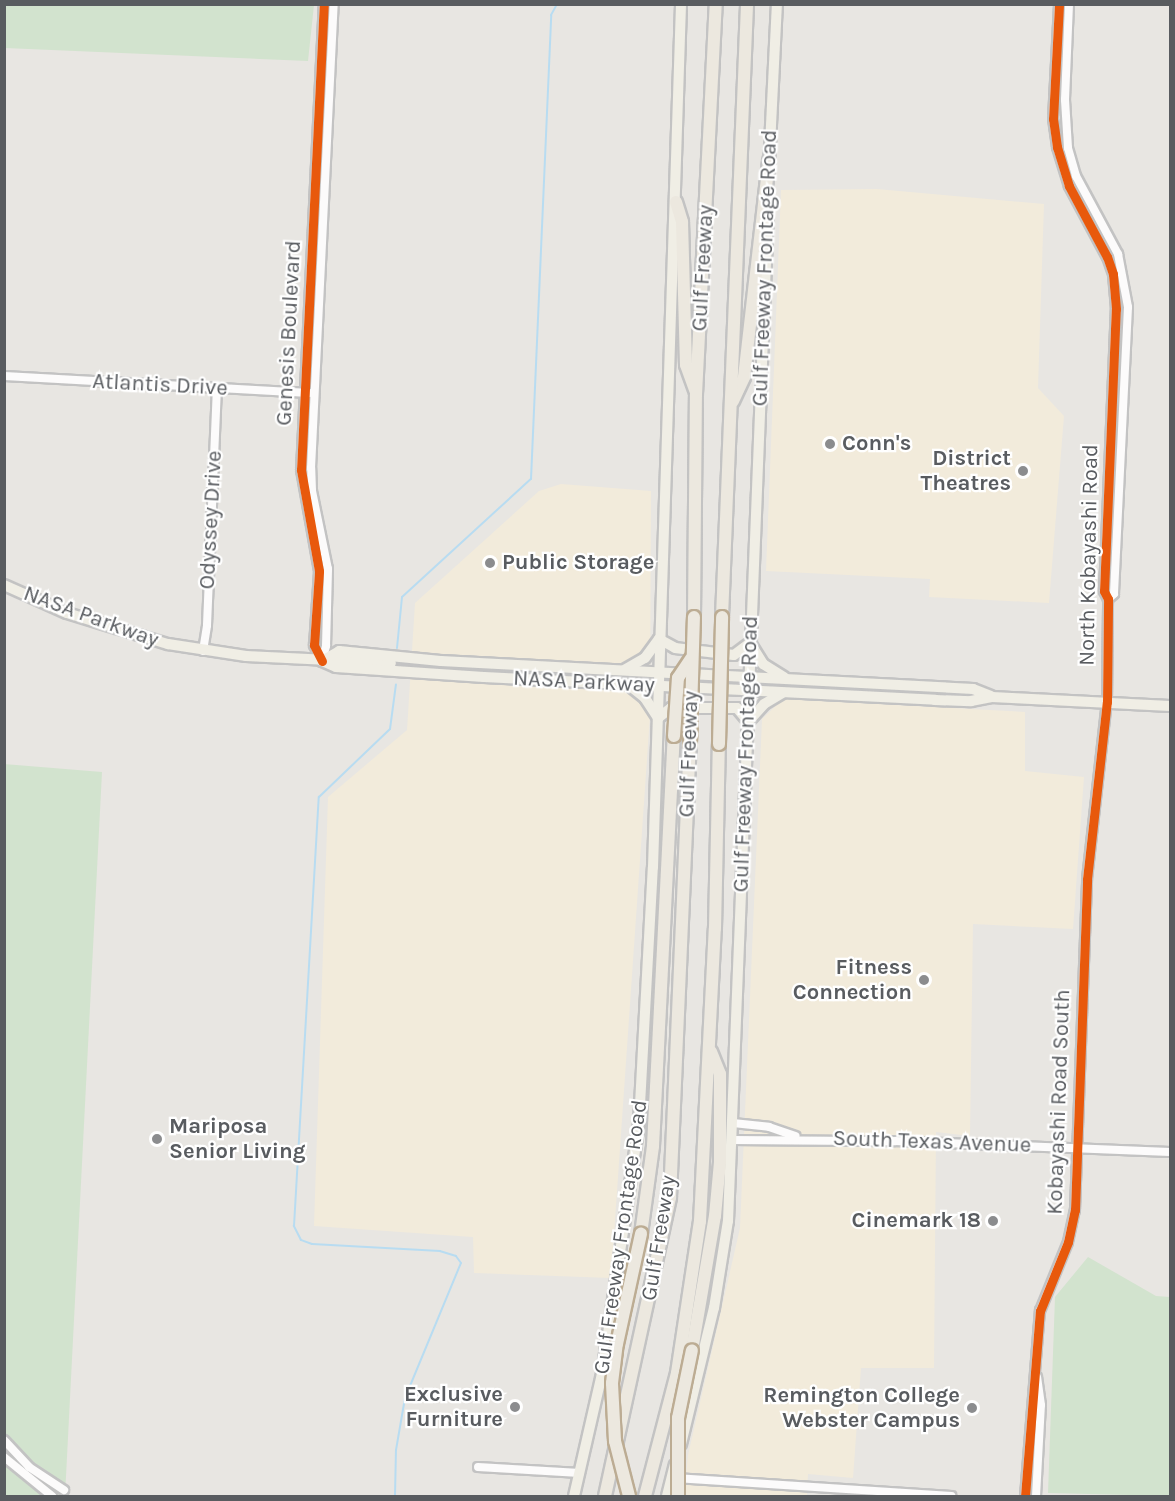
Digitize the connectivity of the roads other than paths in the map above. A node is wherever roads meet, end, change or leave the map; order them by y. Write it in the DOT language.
graph roads {
  1 [pos="324,4"];
  2 [pos="334,4"];
  3 [pos="681,4"];
  4 [pos="716,4"];
  5 [pos="747,4"];
  6 [pos="777,4"];
  7 [pos="1059,4"];
  8 [pos="1069,4"];
  9 [pos="1058,23"];
  10 [pos="1068,24"];
  11 [pos="1054,99"];
  12 [pos="1065,100"];
  13 [pos="769,160"];
  14 [pos="316,178"];
  15 [pos="326,178"];
  16 [pos="676,202"];
  17 [pos="1090,203"];
  18 [pos="1080,208"];
  19 [pos="316,284"];
  20 [pos="4,376"];
  21 [pos="217,388"];
  22 [pos="310,393"];
  23 [pos="696,394"];
  24 [pos="730,408"];
  25 [pos="1112,409"];
  26 [pos="1123,410"];
  27 [pos="4,585"];
  28 [pos="1108,599"];
  29 [pos="659,639"];
  30 [pos="750,643"];
  31 [pos="203,651"];
  32 [pos="692,658"];
  33 [pos="322,661"];
  34 [pos="441,661"];
  35 [pos="622,670"];
  36 [pos="660,673"];
  37 [pos="440,675"];
  38 [pos="749,676"];
  39 [pos="786,678"];
  40 [pos="627,684"];
  41 [pos="659,687"];
  42 [pos="748,690"];
  43 [pos="783,692"];
  44 [pos="992,696"];
  45 [pos="1107,702"];
  46 [pos="1170,706"];
  47 [pos="658,718"];
  48 [pos="748,722"];
  49 [pos="708,1044"];
  50 [pos="733,1123"];
  51 [pos="801,1138"];
  52 [pos="732,1140"];
  53 [pos="1079,1147"];
  54 [pos="1170,1152"];
  55 [pos="1036,1365"];
  56 [pos="4,1440"];
  57 [pos="4,1457"];
  58 [pos="478,1467"];
  59 [pos="580,1473"];
  60 [pos="671,1478"];
  61 [pos="64,1490"];
  62 [pos="52,1497"];
  63 [pos="574,1497"];
  64 [pos="605,1497"];
  65 [pos="629,1497"];
  66 [pos="645,1497"];
  67 [pos="667,1497"];
  68 [pos="678,1497"];
  69 [pos="951,1497"];
  70 [pos="1024,1497"];
  71 [pos="1036,1497"];
  1 -- 14 [label="street, Genesis Boulevard"];
  2 -- 15 [label="street, Genesis Boulevard"];
  3 -- 16 [label="main road, Gulf Freeway Frontage Road"];
  4 -- 23 [label="highway, Gulf Freeway"];
  5 -- 24 [label="highway, Gulf Freeway"];
  6 -- 13 [label="main road, Gulf Freeway Frontage Road"];
  7 -- 9 [label="street, North Kobayashi Road"];
  8 -- 10 [label="street, North Kobayashi Road"];
  9 -- 10 [label="street"];
  9 -- 11 [label="street, North Kobayashi Road"];
  10 -- 12 [label="street, North Kobayashi Road"];
  11 -- 12 [label="street"];
  11 -- 18 [label="street, North Kobayashi Road"];
  12 -- 17 [label="street, North Kobayashi Road"];
  13 -- 24 [label="highway"];
  13 -- 30 [label="main road, Gulf Freeway Frontage Road"];
  14 -- 15 [label="street"];
  14 -- 19 [label="street, Genesis Boulevard"];
  15 -- 19 [label="street, Genesis Boulevard"];
  16 -- 23 [label="highway"];
  16 -- 29 [label="main road, Gulf Freeway Frontage Road"];
  17 -- 18 [label="street"];
  17 -- 26 [label="street, North Kobayashi Road"];
  18 -- 25 [label="street, North Kobayashi Road"];
  19 -- 22 [label="street, Genesis Boulevard"];
  20 -- 21 [label="street, Atlantis Drive"];
  21 -- 22 [label="street, Atlantis Drive"];
  21 -- 31 [label="street, Odyssey Drive"];
  22 -- 33 [label="street, Genesis Boulevard"];
  23 -- 32 [label="highway, Gulf Freeway, bridge"];
  24 -- 49 [label="highway, Gulf Freeway, bridge"];
  25 -- 26 [label="street"];
  25 -- 28 [label="street, North Kobayashi Road"];
  26 -- 28 [label="street, North Kobayashi Road"];
  27 -- 31 [label="main road, NASA Parkway"];
  28 -- 45 [label="street, North Kobayashi Road"];
  29 -- 30 [label="main road"];
  29 -- 35 [label="main road"];
  29 -- 36 [label="main road, Gulf Freeway Frontage Road"];
  30 -- 38 [label="main road, Gulf Freeway Frontage Road"];
  30 -- 39 [label="main road"];
  31 -- 33 [label="main road, NASA Parkway"];
  32 -- 64 [label="highway, Gulf Freeway, bridge"];
  32 -- 65 [label="highway, bridge"];
  33 -- 34 [label="main road, NASA Parkway"];
  33 -- 37 [label="main road, NASA Parkway"];
  34 -- 35 [label="main road, NASA Parkway"];
  34 -- 37 [label="main road"];
  35 -- 36 [label="main road, NASA Parkway"];
  36 -- 38 [label="main road, NASA Parkway"];
  36 -- 41 [label="main road, Gulf Freeway Frontage Road"];
  37 -- 40 [label="main road, NASA Parkway"];
  38 -- 39 [label="main road, NASA Parkway"];
  38 -- 42 [label="main road, Gulf Freeway Frontage Road"];
  39 -- 44 [label="main road, NASA Parkway"];
  40 -- 41 [label="main road, NASA Parkway"];
  40 -- 47 [label="main road"];
  41 -- 42 [label="main road, NASA Parkway"];
  41 -- 47 [label="main road, Gulf Freeway Frontage Road"];
  42 -- 43 [label="main road, NASA Parkway"];
  42 -- 48 [label="main road, Gulf Freeway Frontage Road"];
  43 -- 44 [label="main road, NASA Parkway"];
  43 -- 48 [label="main road"];
  44 -- 45 [label="main road, NASA Parkway"];
  45 -- 46 [label="main road, NASA Parkway"];
  45 -- 53 [label="street, Kobayashi Road South"];
  47 -- 48 [label="main road"];
  47 -- 59 [label="main road, Gulf Freeway Frontage Road"];
  48 -- 50 [label="main road, Gulf Freeway Frontage Road"];
  49 -- 66 [label="highway, Gulf Freeway"];
  49 -- 68 [label="highway, bridge"];
  50 -- 51 [label="street, South Texas Avenue"];
  50 -- 52 [label="main road, Gulf Freeway Frontage Road"];
  51 -- 52 [label="street, South Texas Avenue"];
  51 -- 53 [label="street, South Texas Avenue"];
  52 -- 60 [label="main road, Gulf Freeway Frontage Road"];
  53 -- 54 [label="street, South Texas Avenue"];
  53 -- 55 [label="street, Kobayashi Road South"];
  55 -- 70 [label="street, Kobayashi Road South"];
  55 -- 71 [label="street, Kobayashi Road South"];
  56 -- 61 [label="street"];
  57 -- 62 [label="street"];
  58 -- 59 [label="street"];
  59 -- 63 [label="main road, Gulf Freeway Frontage Road"];
  60 -- 67 [label="main road, Gulf Freeway Frontage Road"];
  60 -- 69 [label="street"];
}
